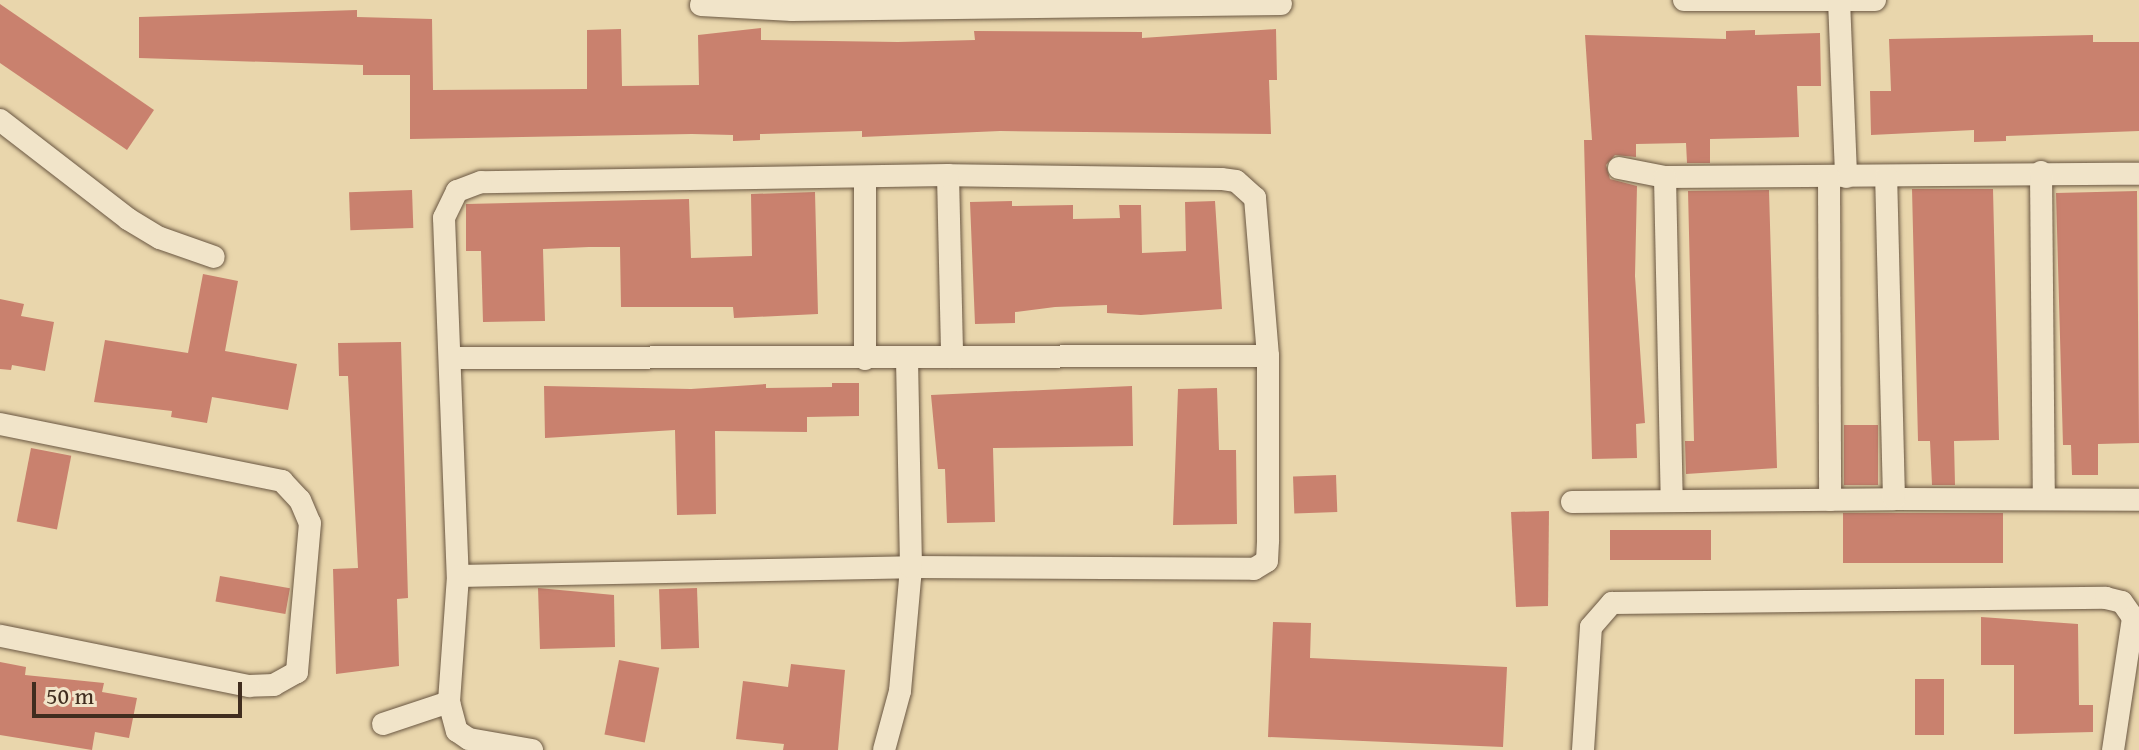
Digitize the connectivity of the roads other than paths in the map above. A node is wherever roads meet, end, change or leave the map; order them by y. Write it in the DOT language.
graph roads {
  1 [pos="1684,0"];
  2 [pos="1839,0"];
  3 [pos="1875,0"];
  4 [pos="965,4"];
  5 [pos="1281,4"];
  6 [pos="701,5"];
  7 [pos="792,5"];
  8 [pos="0,120"];
  9 [pos="1619,168"];
  10 [pos="2041,172"];
  11 [pos="2139,174"];
  12 [pos="948,175"];
  13 [pos="865,177"];
  14 [pos="1665,177"];
  15 [pos="1886,177"];
  16 [pos="1838,178"];
  17 [pos="214,257"];
  18 [pos="1268,356"];
  19 [pos="952,357"];
  20 [pos="450,358"];
  21 [pos="865,359"];
  22 [pos="907,360"];
  23 [pos="0,424"];
  24 [pos="2044,497"];
  25 [pos="1894,499"];
  26 [pos="1672,500"];
  27 [pos="1830,500"];
  28 [pos="2139,500"];
  29 [pos="1572,502"];
  30 [pos="911,567"];
  31 [pos="458,576"];
  32 [pos="2136,635"];
  33 [pos="0,636"];
  34 [pos="449,702"];
  35 [pos="383,724"];
  36 [pos="532,750"];
  37 [pos="884,750"];
  38 [pos="1583,750"];
  39 [pos="2113,750"];
  1 -- 2 [label="street"];
  2 -- 3 [label="street"];
  2 -- 16 [label="street"];
  4 -- 5 [label="street"];
  4 -- 7 [label="street"];
  6 -- 7 [label="street"];
  8 -- 17 [label="street"];
  9 -- 14 [label="street"];
  10 -- 11 [label="street"];
  10 -- 15 [label="street"];
  10 -- 24 [label="street"];
  12 -- 13 [label="street"];
  12 -- 18 [label="street"];
  12 -- 19 [label="street"];
  13 -- 20 [label="street"];
  13 -- 21 [label="street"];
  14 -- 16 [label="street"];
  14 -- 26 [label="street"];
  15 -- 16 [label="street"];
  15 -- 25 [label="street"];
  16 -- 27 [label="street"];
  18 -- 19 [label="street"];
  18 -- 30 [label="street"];
  19 -- 22 [label="street"];
  20 -- 21 [label="street"];
  20 -- 31 [label="street"];
  21 -- 22 [label="street"];
  22 -- 30 [label="street"];
  23 -- 33 [label="street"];
  24 -- 25 [label="street"];
  24 -- 28 [label="street"];
  25 -- 27 [label="street"];
  26 -- 27 [label="street"];
  26 -- 29 [label="street"];
  30 -- 31 [label="street"];
  30 -- 37 [label="street"];
  31 -- 34 [label="street"];
  32 -- 38 [label="street"];
  32 -- 39 [label="street"];
  34 -- 35 [label="street"];
  34 -- 36 [label="street"];
}
